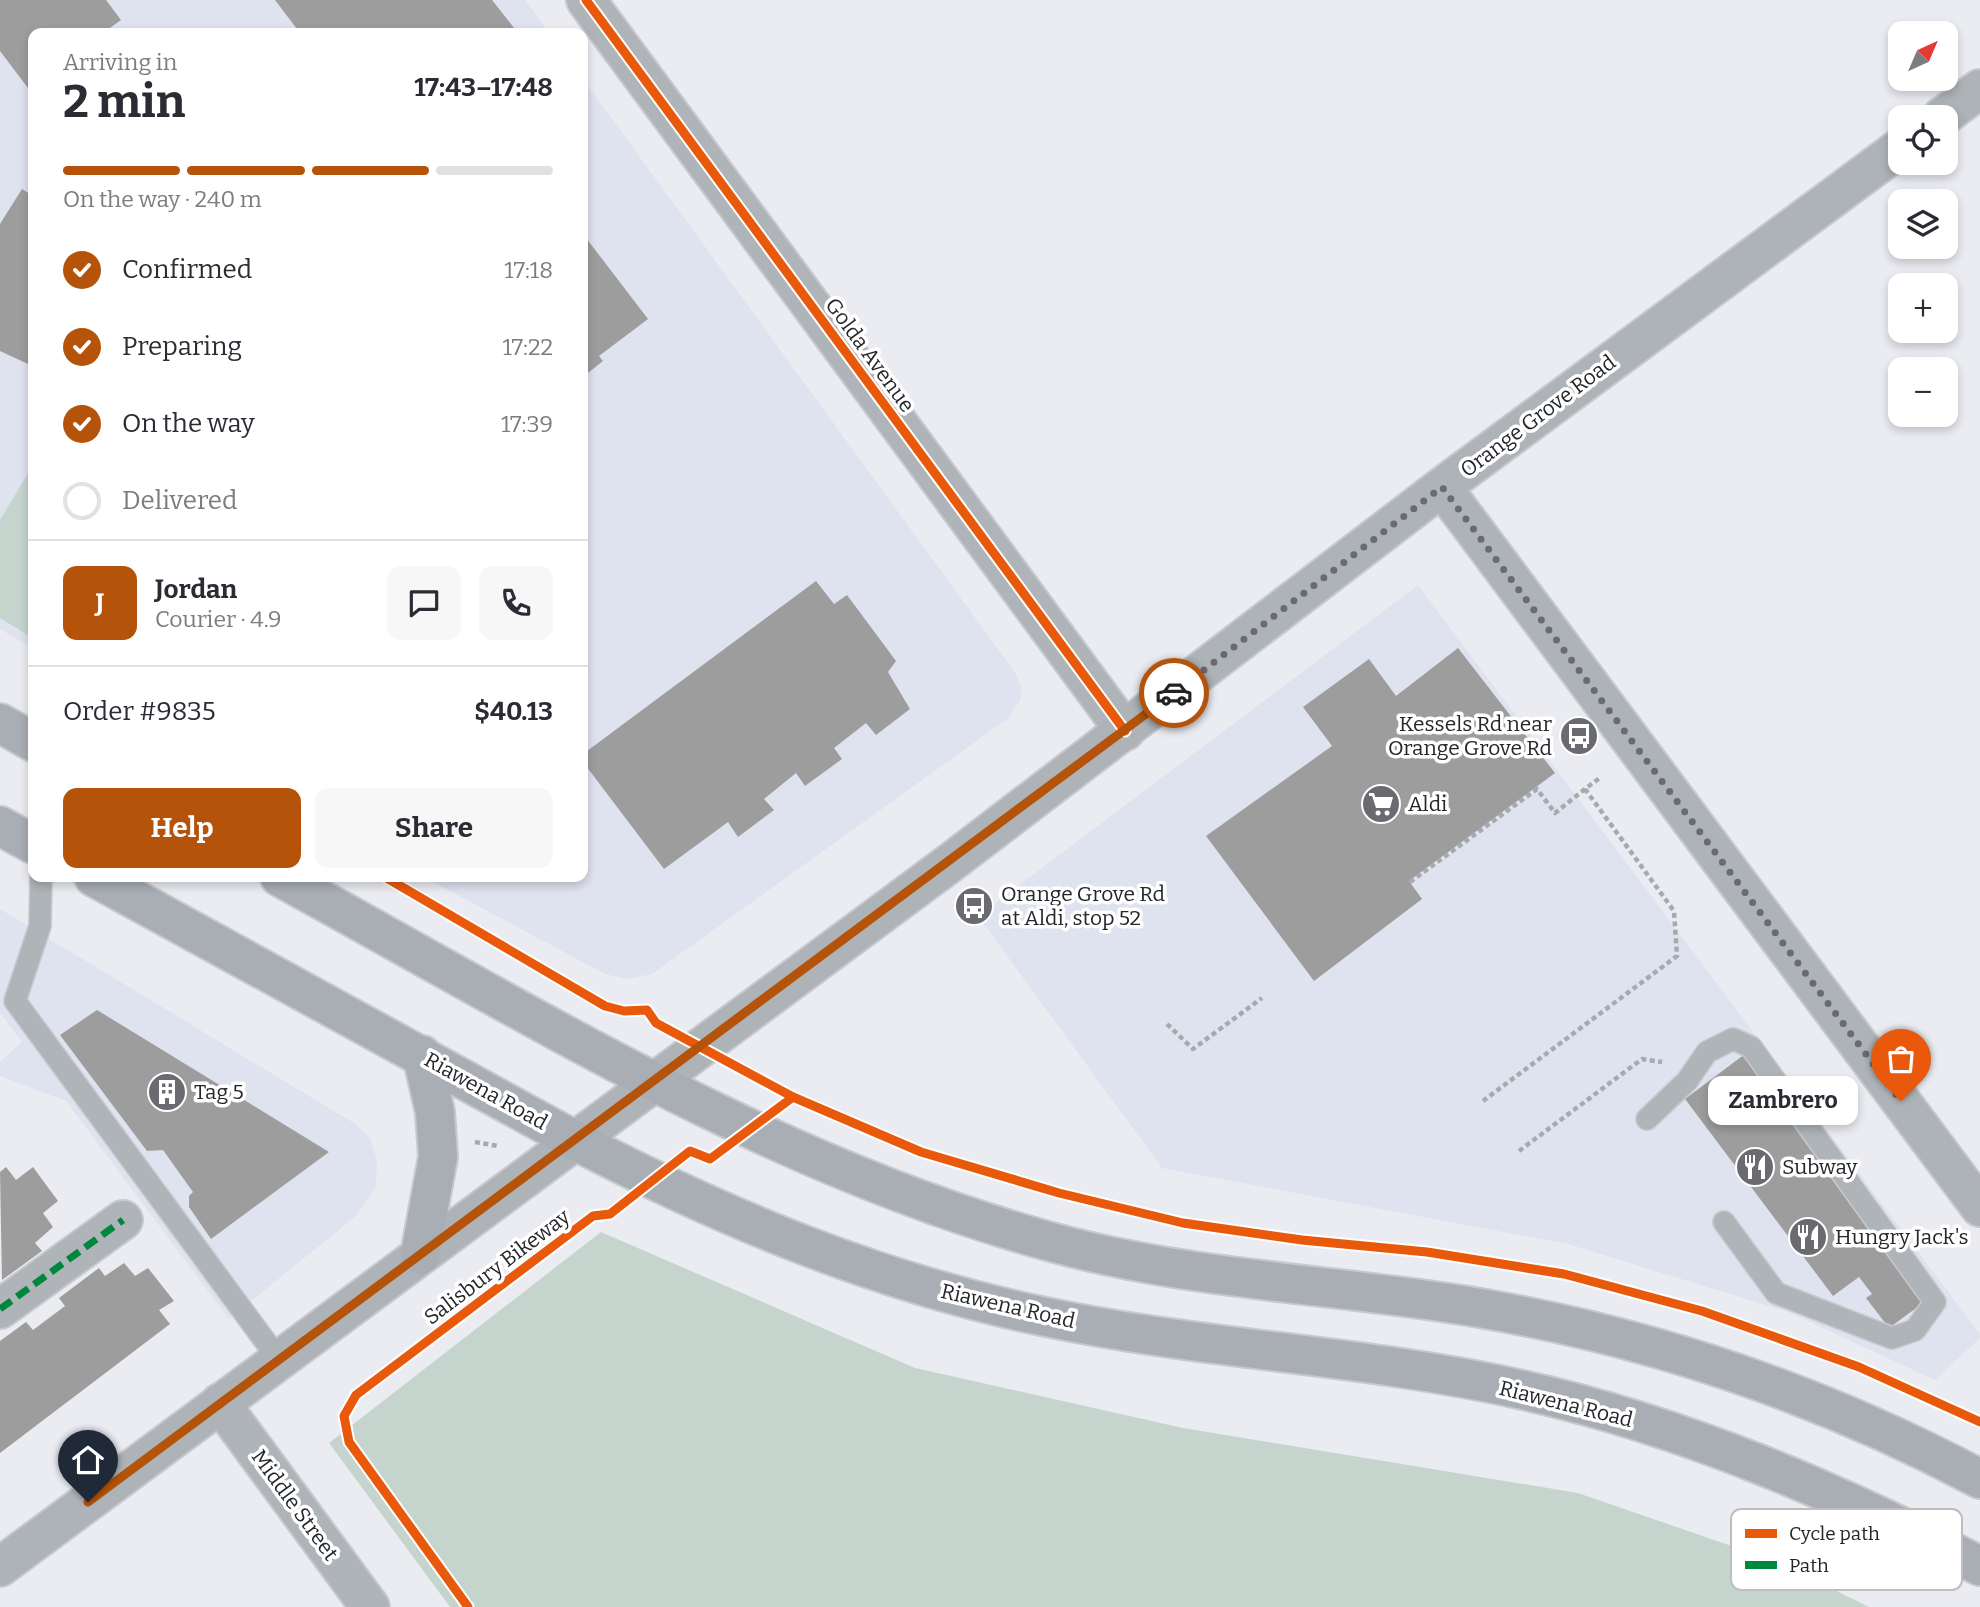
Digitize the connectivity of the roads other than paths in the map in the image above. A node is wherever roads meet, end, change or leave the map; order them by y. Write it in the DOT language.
graph roads {
  1 [pos="586,0"];
  2 [pos="1980,89"];
  3 [pos="1958,105"];
  4 [pos="1888,157"];
  5 [pos="1442,487"];
  6 [pos="0,723"];
  7 [pos="1125,731"];
  8 [pos="28,739"];
  9 [pos="0,826"];
  10 [pos="28,841"];
  11 [pos="41,882"];
  12 [pos="103,882"];
  13 [pos="288,882"];
  14 [pos="422,1055"];
  15 [pos="653,1081"];
  16 [pos="1647,1119"];
  17 [pos="574,1140"];
  18 [pos="1980,1207"];
  19 [pos="123,1220"];
  20 [pos="1724,1222"];
  21 [pos="420,1255"];
  22 [pos="0,1309"];
  23 [pos="279,1360"];
  24 [pos="219,1404"];
  25 [pos="1980,1479"];
  26 [pos="1866,1509"];
  27 [pos="1962,1557"];
  28 [pos="1980,1566"];
  29 [pos="0,1567"];
  30 [pos="370,1607"];
  1 -- 7 [label="street, Golda Avenue"];
  2 -- 3 [label="main road"];
  4 -- 5 [label="main road, Orange Grove Road"];
  5 -- 7 [label="main road, Orange Grove Road"];
  5 -- 18 [label="main road"];
  6 -- 8 [label="highway"];
  7 -- 15 [label="main road, Orange Grove Road"];
  9 -- 10 [label="highway"];
  11 -- 23 [label="lane"];
  12 -- 14 [label="highway, Riawena Road"];
  13 -- 15 [label="highway"];
  14 -- 17 [label="highway, Riawena Road"];
  14 -- 21 [label="highway"];
  15 -- 17 [label="main road, Orange Grove Road"];
  15 -- 25 [label="highway"];
  16 -- 20 [label="lane"];
  17 -- 21 [label="main road, Orange Grove Road"];
  17 -- 26 [label="highway, Riawena Road"];
  19 -- 22 [label="street"];
  21 -- 23 [label="main road, Orange Grove Road"];
  23 -- 24 [label="main road, Orange Grove Road"];
  24 -- 29 [label="main road, Orange Grove Road"];
  24 -- 30 [label="street, Middle Street"];
  27 -- 28 [label="highway, Riawena Road"];
}
